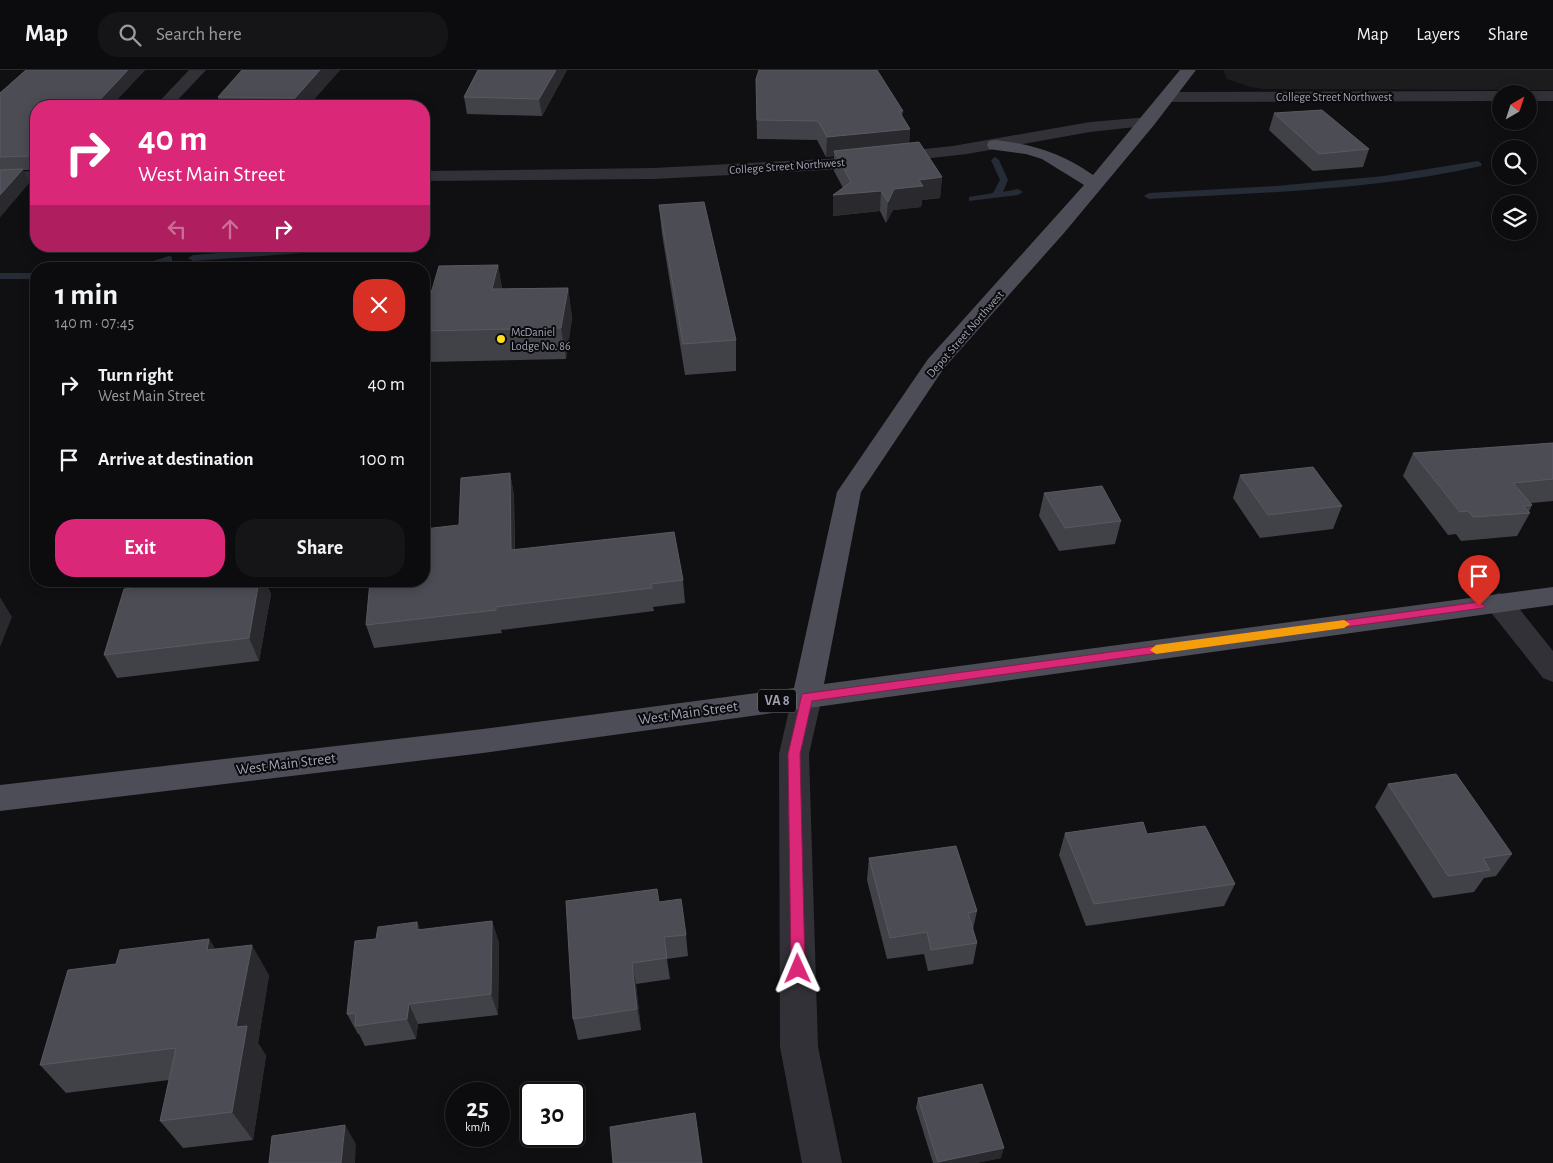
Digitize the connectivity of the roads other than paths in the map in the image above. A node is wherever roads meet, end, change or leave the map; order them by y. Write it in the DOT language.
graph roads {
  1 [pos="198,70"];
  2 [pos="1188,70"];
  3 [pos="1492,96"];
  4 [pos="1538,96"];
  5 [pos="1553,96"];
  6 [pos="1166,97"];
  7 [pos="169,100"];
  8 [pos="1148,122"];
  9 [pos="995,145"];
  10 [pos="0,176"];
  11 [pos="30,176"];
  12 [pos="430,176"];
  13 [pos="1094,184"];
  14 [pos="1553,596"];
  15 [pos="1499,603"];
  16 [pos="1553,671"];
  17 [pos="807,697"];
  18 [pos="0,798"];
  19 [pos="822,1163"];
  1 -- 7 [label="street"];
  2 -- 6 [label="main road, Depot Street Northwest"];
  3 -- 6 [label="street, College Street Northwest"];
  4 -- 5 [label="street"];
  6 -- 8 [label="main road, Depot Street Northwest"];
  8 -- 9 [label="street, College Street Northwest"];
  8 -- 13 [label="main road, Depot Street Northwest"];
  9 -- 12 [label="street, College Street Northwest"];
  9 -- 13 [label="main road"];
  10 -- 11 [label="street"];
  13 -- 17 [label="main road, Depot Street Northwest"];
  14 -- 15 [label="main road, West Main Street / VA 8"];
  15 -- 16 [label="street"];
  15 -- 17 [label="main road, West Main Street / VA 8"];
  17 -- 18 [label="main road, West Main Street / VA 8"];
  17 -- 19 [label="street"];
}
